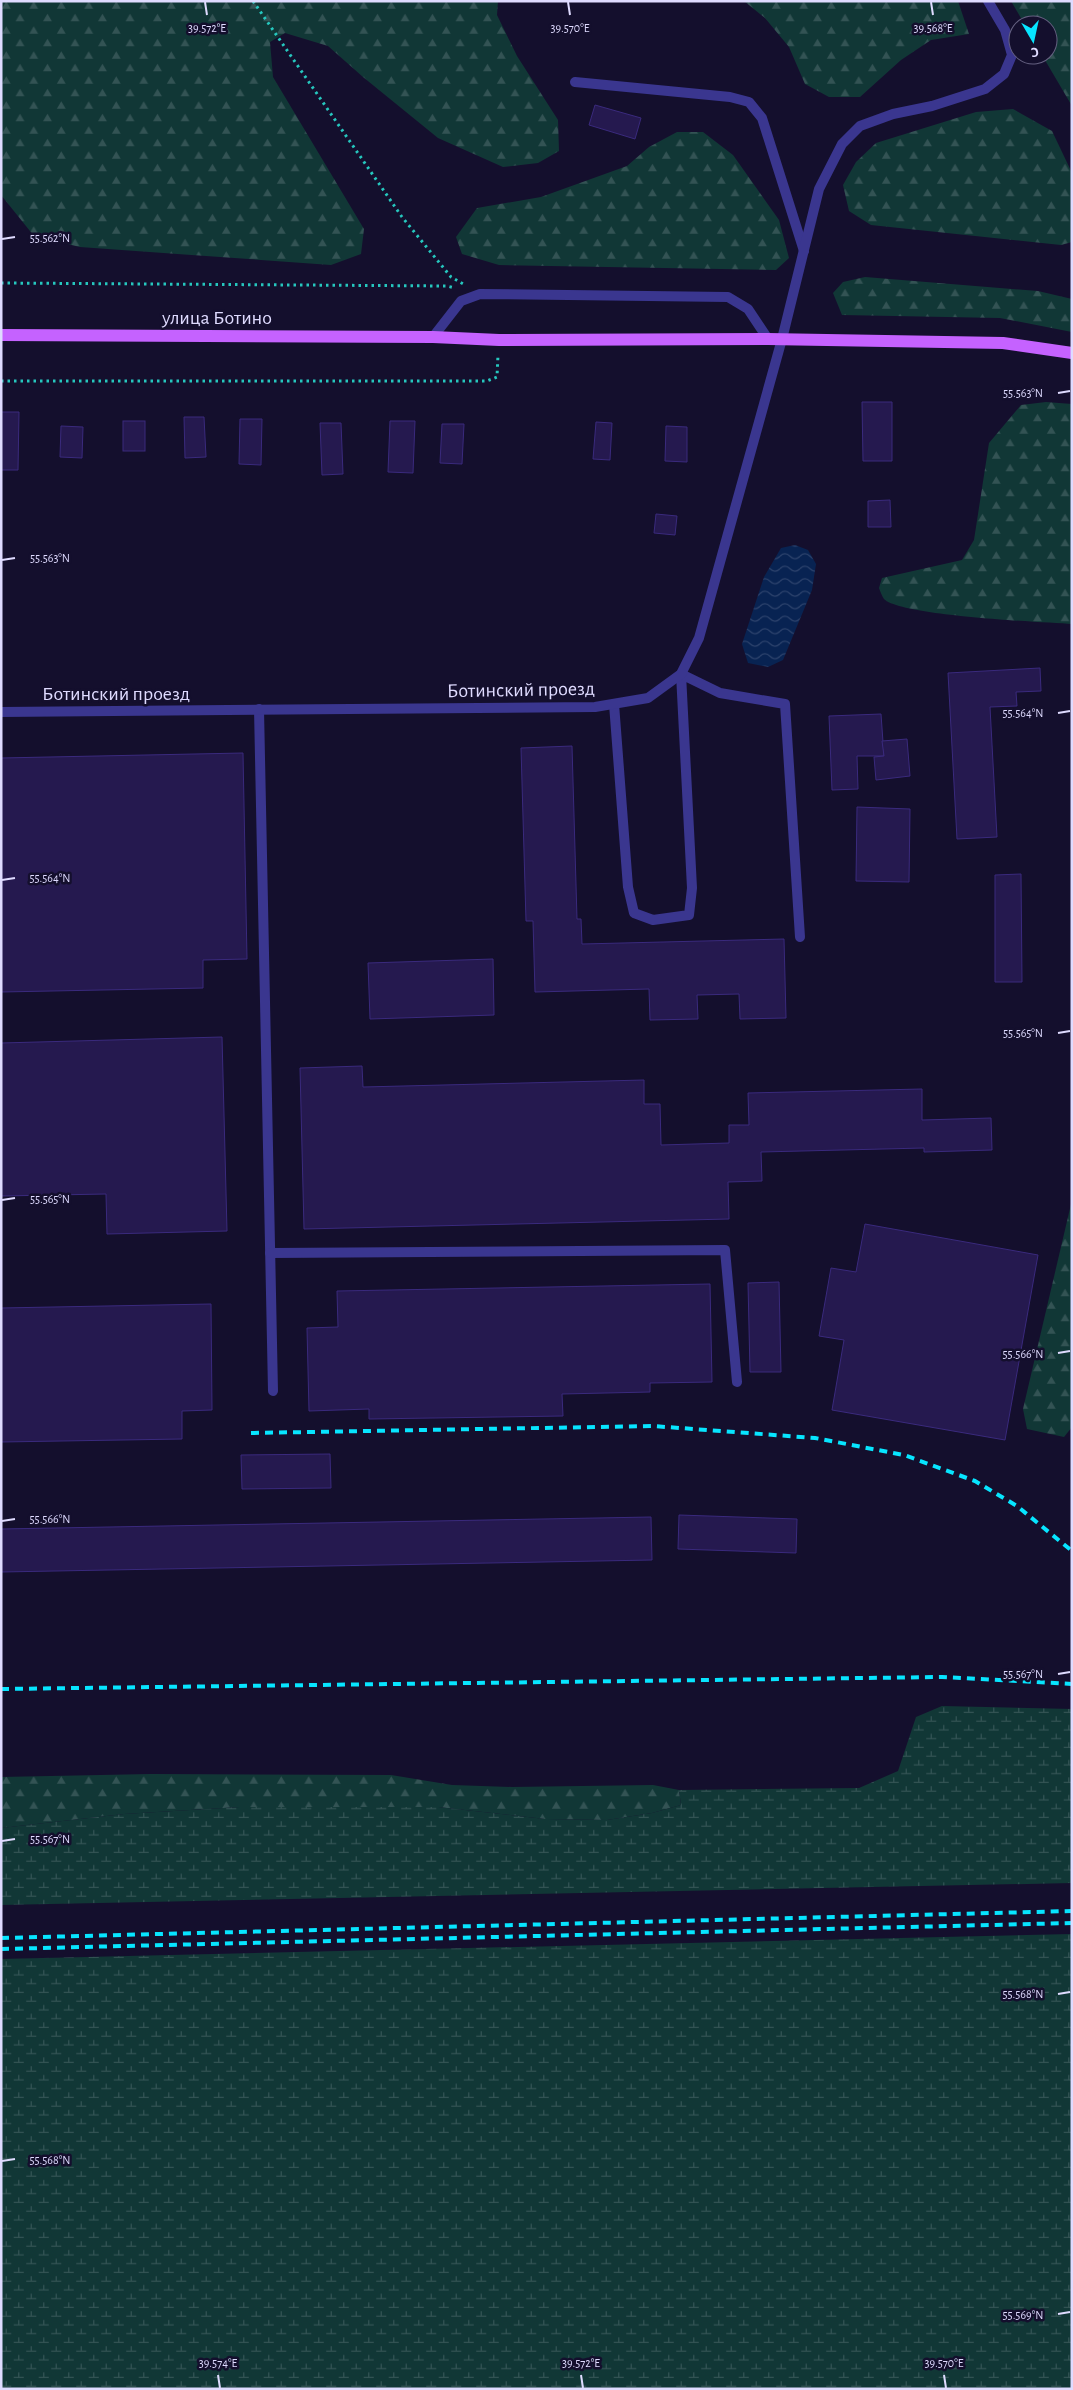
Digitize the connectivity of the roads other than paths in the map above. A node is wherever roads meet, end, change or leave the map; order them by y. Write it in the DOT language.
graph roads {
  1 [pos="988,1"];
  2 [pos="575,82"];
  3 [pos="804,252"];
  4 [pos="1,335"];
  5 [pos="433,337"];
  6 [pos="768,339"];
  7 [pos="782,339"];
  8 [pos="1072,353"];
  9 [pos="682,674"];
  10 [pos="614,704"];
  11 [pos="258,709"];
  12 [pos="1,712"];
  13 [pos="800,937"];
  14 [pos="270,1253"];
  15 [pos="737,1382"];
  16 [pos="273,1391"];
  1 -- 3 [label="lane"];
  2 -- 3 [label="lane"];
  3 -- 7 [label="lane"];
  4 -- 5 [label="main road, улица Ботино"];
  5 -- 6 [label="main road, улица Ботино"];
  5 -- 6 [label="lane"];
  6 -- 7 [label="main road, улица Ботино"];
  7 -- 8 [label="main road, улица Ботино"];
  7 -- 9 [label="lane"];
  9 -- 10 [label="lane, Ботинский проезд"];
  9 -- 10 [label="lane"];
  9 -- 13 [label="lane"];
  10 -- 11 [label="lane, Ботинский проезд"];
  11 -- 12 [label="lane, Ботинский проезд"];
  11 -- 14 [label="lane"];
  14 -- 15 [label="lane"];
  14 -- 16 [label="lane"];
}
